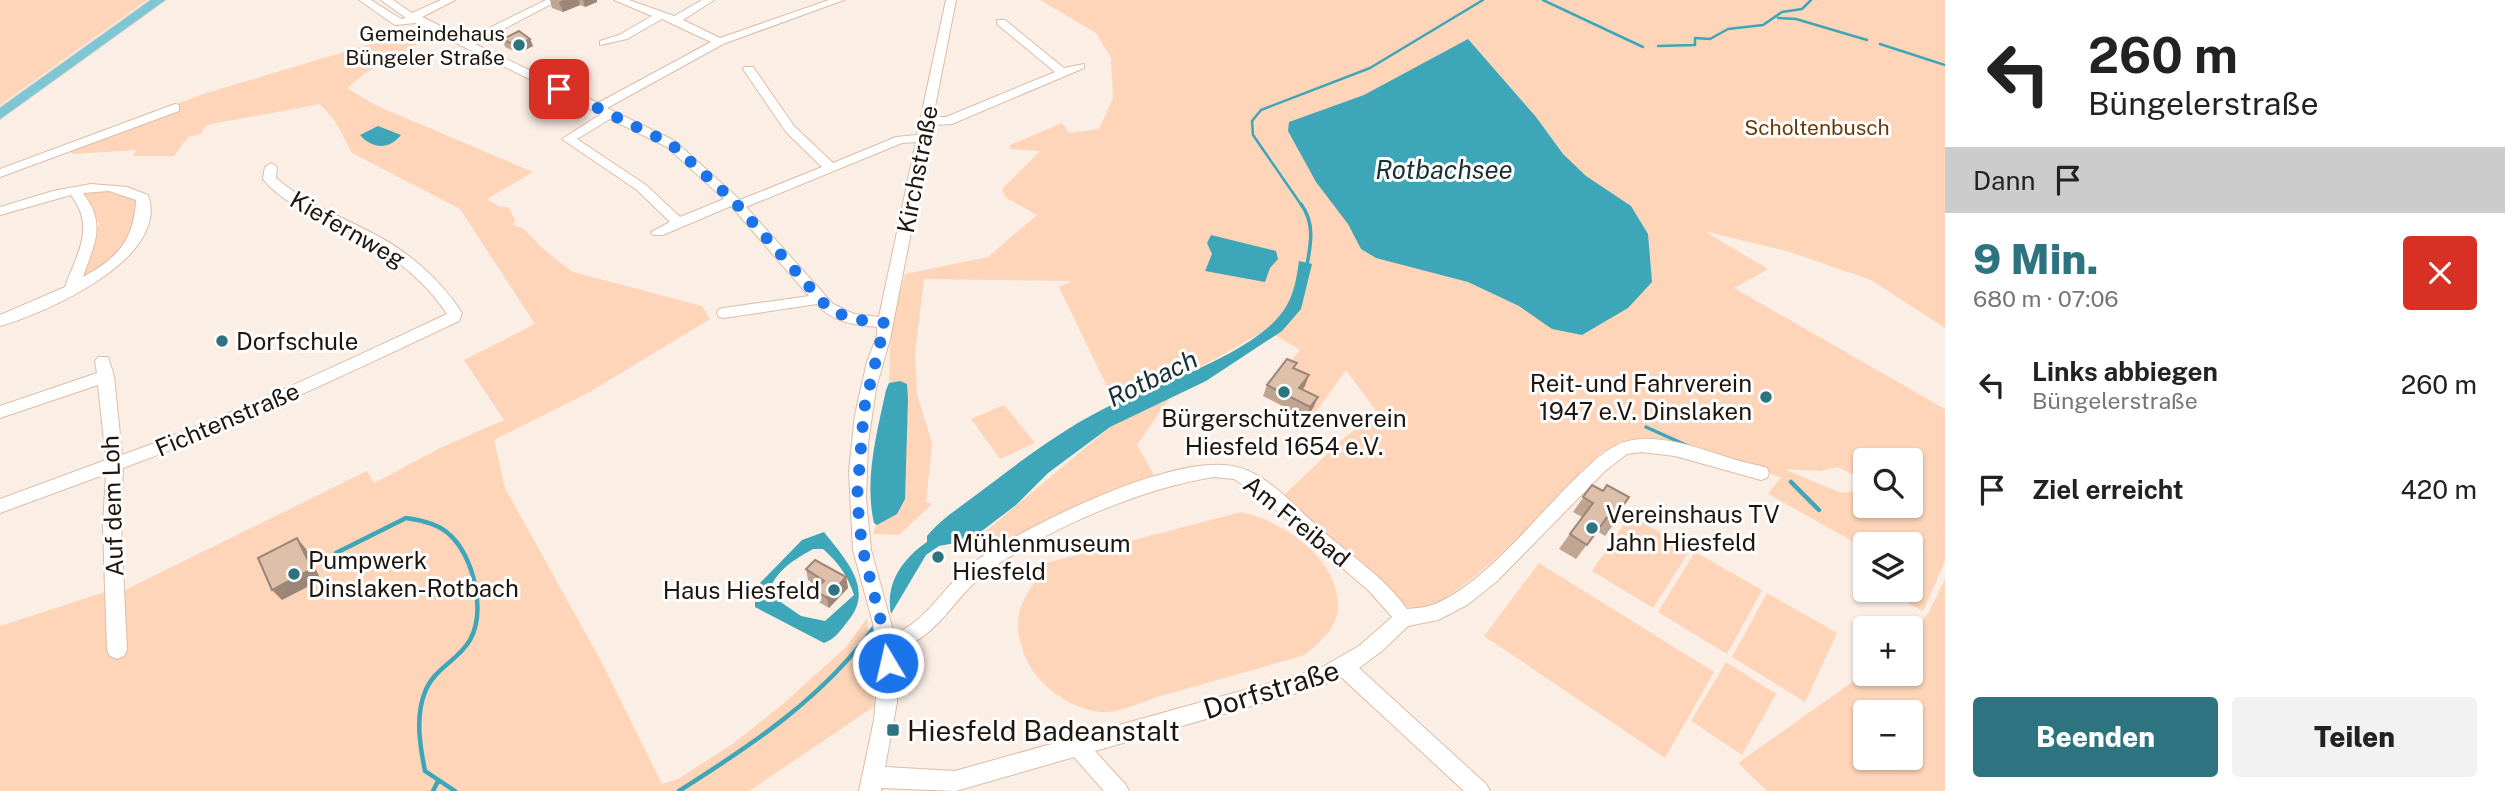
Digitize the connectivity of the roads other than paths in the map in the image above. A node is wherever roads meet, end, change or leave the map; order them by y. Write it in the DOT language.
graph roads {
  1 [pos="159,0"];
  2 [pos="365,0"];
  3 [pos="386,0"];
  4 [pos="450,0"];
  5 [pos="554,0"];
  6 [pos="619,0"];
  7 [pos="709,0"];
  8 [pos="839,0"];
  9 [pos="951,0"];
  10 [pos="661,15"];
  11 [pos="415,18"];
  12 [pos="675,20"];
  13 [pos="1001,22"];
  14 [pos="719,42"];
  15 [pos="468,43"];
  16 [pos="604,43"];
  17 [pos="1080,66"];
  18 [pos="749,69"];
  19 [pos="1063,73"];
  20 [pos="175,108"];
  21 [pos="604,111"];
  22 [pos="0,115"];
  23 [pos="926,121"];
  24 [pos="922,138"];
  25 [pos="271,167"];
  26 [pos="831,167"];
  27 [pos="0,173"];
  28 [pos="75,191"];
  29 [pos="735,202"];
  30 [pos="0,211"];
  31 [pos="679,224"];
  32 [pos="658,232"];
  33 [pos="72,288"];
  34 [pos="819,299"];
  35 [pos="724,313"];
  36 [pos="450,320"];
  37 [pos="0,321"];
  38 [pos="884,331"];
  39 [pos="0,412"];
  40 [pos="863,427"];
  41 [pos="115,465"];
  42 [pos="1761,473"];
  43 [pos="0,506"];
  44 [pos="1403,618"];
  45 [pos="885,638"];
  46 [pos="117,650"];
  47 [pos="1345,668"];
  48 [pos="1077,746"];
  49 [pos="872,784"];
  50 [pos="1118,791"];
  51 [pos="1479,791"];
  1 -- 22 [label="main road"];
  2 -- 11 [label="street"];
  3 -- 11 [label="street"];
  4 -- 11 [label="street"];
  5 -- 15 [label="street"];
  6 -- 10 [label="street"];
  7 -- 12 [label="street"];
  8 -- 14 [label="street"];
  9 -- 23 [label="street, Kirchstraße"];
  10 -- 12 [label="street"];
  10 -- 16 [label="street"];
  11 -- 15 [label="street"];
  12 -- 14 [label="street"];
  13 -- 19 [label="street"];
  14 -- 21 [label="street"];
  15 -- 21 [label="street"];
  17 -- 19 [label="street"];
  18 -- 26 [label="street"];
  19 -- 23 [label="street"];
  20 -- 27 [label="street"];
  21 -- 29 [label="street"];
  21 -- 31 [label="street"];
  23 -- 24 [label="street, Kirchstraße"];
  24 -- 26 [label="street"];
  24 -- 38 [label="street, Kirchstraße"];
  25 -- 36 [label="street, Kiefernweg"];
  26 -- 29 [label="street"];
  28 -- 30 [label="street"];
  28 -- 33 [label="street"];
  28 -- 33 [label="street"];
  29 -- 31 [label="street"];
  29 -- 34 [label="street"];
  31 -- 32 [label="street"];
  33 -- 37 [label="street"];
  34 -- 35 [label="street"];
  34 -- 38 [label="street"];
  36 -- 41 [label="street, Fichtenstraße"];
  38 -- 40 [label="street, Kirchstraße"];
  39 -- 41 [label="street, Auf dem Loh"];
  40 -- 45 [label="street, Kirchstraße"];
  41 -- 43 [label="street, Fichtenstraße"];
  41 -- 46 [label="street, Auf dem Loh"];
  42 -- 44 [label="street"];
  44 -- 45 [label="street, Am Freibad"];
  44 -- 47 [label="street, Dorfstraße"];
  45 -- 49 [label="street, Kirchstraße"];
  47 -- 48 [label="street, Dorfstraße"];
  47 -- 51 [label="street"];
  48 -- 49 [label="street, Dorfstraße"];
  48 -- 50 [label="street"];
}
